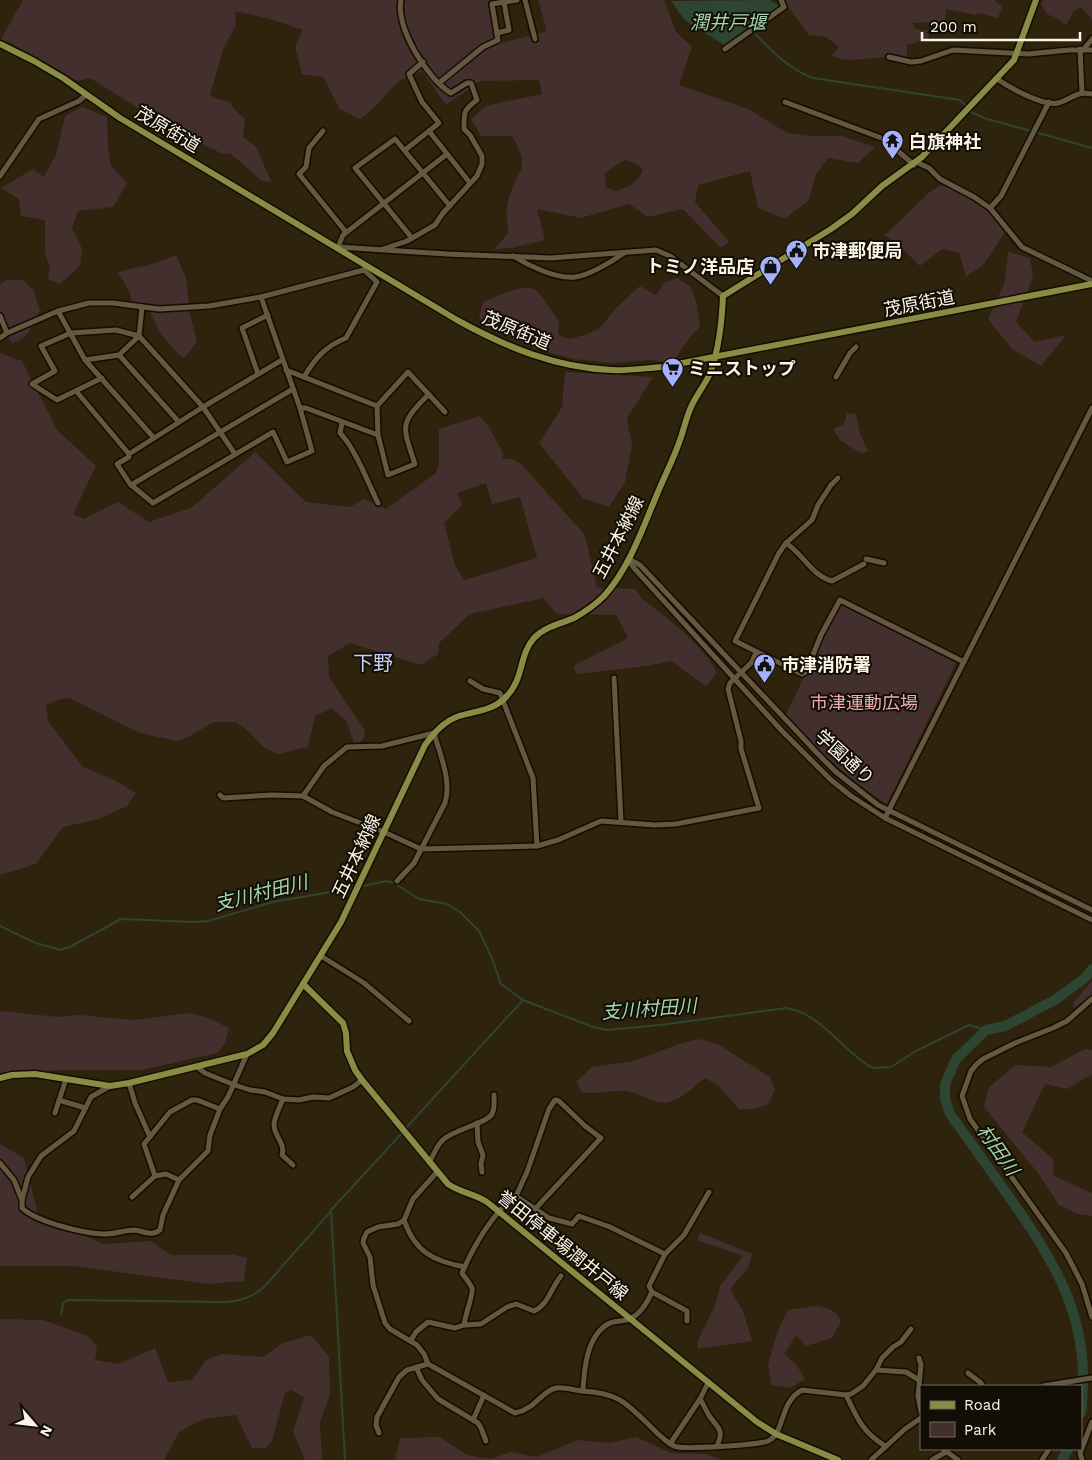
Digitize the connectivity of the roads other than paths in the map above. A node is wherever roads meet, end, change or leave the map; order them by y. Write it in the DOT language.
graph roads {
  1 [pos="401,0"];
  2 [pos="517,0"];
  3 [pos="525,0"];
  4 [pos="781,0"];
  5 [pos="1036,0"];
  6 [pos="504,2"];
  7 [pos="497,33"];
  8 [pos="1092,38"];
  9 [pos="535,39"];
  10 [pos="0,44"];
  11 [pos="726,49"];
  12 [pos="1081,50"];
  13 [pos="1092,50"];
  14 [pos="1017,53"];
  15 [pos="889,57"];
  16 [pos="423,62"];
  17 [pos="996,78"];
  18 [pos="439,83"];
  19 [pos="1082,92"];
  20 [pos="1092,94"];
  21 [pos="86,95"];
  22 [pos="785,102"];
  23 [pos="1049,102"];
  24 [pos="323,131"];
  25 [pos="429,131"];
  26 [pos="405,150"];
  27 [pos="447,154"];
  28 [pos="915,163"];
  29 [pos="423,173"];
  30 [pos="0,176"];
  31 [pos="470,183"];
  32 [pos="384,203"];
  33 [pos="450,206"];
  34 [pos="990,208"];
  35 [pos="346,232"];
  36 [pos="412,238"];
  37 [pos="338,247"];
  38 [pos="380,251"];
  39 [pos="626,252"];
  40 [pos="512,256"];
  41 [pos="364,268"];
  42 [pos="1092,283"];
  43 [pos="723,296"];
  44 [pos="261,297"];
  45 [pos="142,307"];
  46 [pos="58,311"];
  47 [pos="268,315"];
  48 [pos="0,316"];
  49 [pos="7,333"];
  50 [pos="71,333"];
  51 [pos="139,336"];
  52 [pos="0,338"];
  53 [pos="856,347"];
  54 [pos="119,355"];
  55 [pos="714,357"];
  56 [pos="85,360"];
  57 [pos="282,360"];
  58 [pos="286,370"];
  59 [pos="258,374"];
  60 [pos="304,377"];
  61 [pos="836,377"];
  62 [pos="102,378"];
  63 [pos="293,389"];
  64 [pos="76,391"];
  65 [pos="428,394"];
  66 [pos="377,406"];
  67 [pos="203,407"];
  68 [pos="300,408"];
  69 [pos="1092,408"];
  70 [pos="445,412"];
  71 [pos="179,422"];
  72 [pos="342,423"];
  73 [pos="219,432"];
  74 [pos="378,435"];
  75 [pos="154,438"];
  76 [pos="129,454"];
  77 [pos="234,454"];
  78 [pos="838,478"];
  79 [pos="132,485"];
  80 [pos="378,504"];
  81 [pos="786,543"];
  82 [pos="628,559"];
  83 [pos="884,563"];
  84 [pos="756,653"];
  85 [pos="964,662"];
  86 [pos="742,673"];
  87 [pos="614,678"];
  88 [pos="735,679"];
  89 [pos="470,681"];
  90 [pos="503,700"];
  91 [pos="771,704"];
  92 [pos="764,711"];
  93 [pos="434,733"];
  94 [pos="220,795"];
  95 [pos="303,796"];
  96 [pos="889,810"];
  97 [pos="885,818"];
  98 [pos="621,821"];
  99 [pos="384,832"];
  100 [pos="536,846"];
  101 [pos="421,849"];
  102 [pos="397,881"];
  103 [pos="1092,910"];
  104 [pos="1092,920"];
  105 [pos="320,956"];
  106 [pos="303,984"];
  107 [pos="1092,999"];
  108 [pos="409,1021"];
  109 [pos="247,1054"];
  110 [pos="197,1067"];
  111 [pos="0,1078"];
  112 [pos="66,1078"];
  113 [pos="362,1080"];
  114 [pos="129,1083"];
  115 [pos="232,1084"];
  116 [pos="110,1086"];
  117 [pos="494,1095"];
  118 [pos="283,1099"];
  119 [pos="59,1100"];
  120 [pos="86,1108"];
  121 [pos="220,1109"];
  122 [pos="55,1112"];
  123 [pos="477,1123"];
  124 [pos="150,1137"];
  125 [pos="429,1162"];
  126 [pos="0,1163"];
  127 [pos="293,1165"];
  128 [pos="437,1172"];
  129 [pos="482,1172"];
  130 [pos="155,1176"];
  131 [pos="179,1180"];
  132 [pos="708,1192"];
  133 [pos="516,1196"];
  134 [pos="132,1197"];
  135 [pos="22,1200"];
  136 [pos="535,1208"];
  137 [pos="499,1212"];
  138 [pos="404,1220"];
  139 [pos="664,1254"];
  140 [pos="465,1268"];
  141 [pos="561,1276"];
  142 [pos="652,1292"];
  143 [pos="1092,1317"];
  144 [pos="630,1319"];
  145 [pos="687,1321"];
  146 [pos="464,1325"];
  147 [pos="911,1329"];
  148 [pos="411,1340"];
  149 [pos="918,1358"];
  150 [pos="428,1364"];
  151 [pos="416,1367"];
  152 [pos="876,1370"];
  153 [pos="968,1373"];
  154 [pos="1092,1378"];
  155 [pos="920,1380"];
  156 [pos="708,1383"];
  157 [pos="1063,1384"];
  158 [pos="982,1385"];
  159 [pos="583,1391"];
  160 [pos="484,1395"];
  161 [pos="846,1395"];
  162 [pos="700,1398"];
  163 [pos="920,1406"];
  164 [pos="473,1420"];
  165 [pos="920,1420"];
  166 [pos="1092,1422"];
  167 [pos="379,1432"];
  168 [pos="776,1434"];
  169 [pos="486,1441"];
  170 [pos="670,1444"];
  171 [pos="717,1446"];
  172 [pos="886,1446"];
  173 [pos="1082,1448"];
  174 [pos="945,1450"];
  175 [pos="838,1460"];
  176 [pos="871,1460"];
  177 [pos="932,1460"];
  178 [pos="958,1460"];
  1 -- 16 [label="street"];
  2 -- 6 [label="street"];
  3 -- 9 [label="street"];
  4 -- 11 [label="street"];
  5 -- 14 [label="main road"];
  6 -- 7 [label="street"];
  6 -- 7 [label="street"];
  7 -- 18 [label="street"];
  8 -- 12 [label="street"];
  10 -- 21 [label="main road, 茂原街道"];
  12 -- 13 [label="street"];
  12 -- 14 [label="street"];
  12 -- 19 [label="street"];
  14 -- 15 [label="street"];
  14 -- 17 [label="main road"];
  16 -- 18 [label="street"];
  16 -- 25 [label="street"];
  17 -- 23 [label="street"];
  17 -- 28 [label="main road"];
  18 -- 31 [label="street"];
  19 -- 20 [label="street"];
  19 -- 23 [label="street"];
  21 -- 30 [label="street"];
  21 -- 37 [label="main road, 茂原街道"];
  22 -- 28 [label="street"];
  23 -- 34 [label="street"];
  24 -- 35 [label="street"];
  25 -- 26 [label="street"];
  25 -- 27 [label="street"];
  26 -- 29 [label="street"];
  26 -- 32 [label="street"];
  27 -- 29 [label="street"];
  27 -- 31 [label="street"];
  28 -- 34 [label="street"];
  28 -- 43 [label="main road"];
  29 -- 32 [label="street"];
  29 -- 33 [label="street"];
  31 -- 33 [label="street"];
  32 -- 35 [label="street"];
  32 -- 36 [label="street"];
  33 -- 36 [label="street"];
  34 -- 42 [label="street"];
  35 -- 37 [label="street"];
  36 -- 38 [label="street"];
  37 -- 38 [label="street"];
  37 -- 41 [label="main road, 茂原街道"];
  38 -- 40 [label="street"];
  39 -- 40 [label="street"];
  39 -- 40 [label="street"];
  39 -- 43 [label="street"];
  41 -- 44 [label="street"];
  41 -- 55 [label="main road, 茂原街道"];
  41 -- 60 [label="street"];
  42 -- 55 [label="main road, 茂原街道"];
  43 -- 55 [label="main road, 五井本納線"];
  44 -- 45 [label="street"];
  44 -- 47 [label="street"];
  45 -- 46 [label="street"];
  45 -- 51 [label="street"];
  46 -- 49 [label="street"];
  46 -- 50 [label="street"];
  47 -- 57 [label="street"];
  47 -- 59 [label="street"];
  48 -- 49 [label="street"];
  49 -- 52 [label="street"];
  50 -- 51 [label="street"];
  50 -- 56 [label="street"];
  50 -- 64 [label="street"];
  51 -- 54 [label="street"];
  51 -- 67 [label="street"];
  53 -- 61 [label="street"];
  54 -- 56 [label="street"];
  54 -- 71 [label="street"];
  55 -- 82 [label="main road, 五井本納線"];
  56 -- 62 [label="street"];
  57 -- 58 [label="street"];
  57 -- 59 [label="street"];
  58 -- 60 [label="street"];
  58 -- 63 [label="street"];
  59 -- 67 [label="street"];
  60 -- 66 [label="street"];
  62 -- 64 [label="street"];
  62 -- 75 [label="street"];
  63 -- 68 [label="street"];
  63 -- 73 [label="street"];
  64 -- 76 [label="street"];
  65 -- 66 [label="street"];
  65 -- 70 [label="street"];
  65 -- 74 [label="street"];
  66 -- 74 [label="street"];
  67 -- 71 [label="street"];
  67 -- 73 [label="street"];
  68 -- 72 [label="street"];
  68 -- 77 [label="street"];
  69 -- 85 [label="street"];
  71 -- 75 [label="street"];
  72 -- 74 [label="street"];
  72 -- 80 [label="street"];
  73 -- 77 [label="street"];
  73 -- 79 [label="street"];
  75 -- 76 [label="street"];
  76 -- 79 [label="street"];
  77 -- 79 [label="street"];
  78 -- 81 [label="street"];
  81 -- 83 [label="street"];
  81 -- 84 [label="street"];
  82 -- 86 [label="street, 学園通り"];
  82 -- 88 [label="street"];
  82 -- 90 [label="main road, 五井本納線"];
  84 -- 85 [label="street"];
  84 -- 86 [label="street"];
  85 -- 96 [label="street"];
  86 -- 88 [label="street"];
  86 -- 91 [label="street, 学園通り"];
  87 -- 98 [label="street"];
  88 -- 92 [label="street"];
  88 -- 98 [label="street"];
  89 -- 90 [label="street"];
  90 -- 93 [label="main road, 五井本納線"];
  90 -- 100 [label="street"];
  91 -- 92 [label="street"];
  91 -- 96 [label="street, 学園通り"];
  92 -- 97 [label="street"];
  93 -- 95 [label="street"];
  93 -- 99 [label="main road, 五井本納線"];
  93 -- 101 [label="street"];
  94 -- 95 [label="street"];
  95 -- 99 [label="street"];
  96 -- 97 [label="street"];
  96 -- 103 [label="street, 学園通り"];
  97 -- 104 [label="street"];
  98 -- 100 [label="street"];
  99 -- 101 [label="street"];
  99 -- 105 [label="main road, 五井本納線"];
  100 -- 101 [label="street"];
  101 -- 102 [label="street"];
  105 -- 106 [label="main road, 五井本納線"];
  105 -- 108 [label="street"];
  106 -- 109 [label="main road, 五井本納線"];
  106 -- 113 [label="main road, 誉田停車場潤井戸線"];
  107 -- 143 [label="street"];
  109 -- 110 [label="main road, 五井本納線"];
  109 -- 115 [label="street"];
  110 -- 114 [label="main road, 五井本納線"];
  110 -- 115 [label="street"];
  111 -- 112 [label="main road, 五井本納線"];
  112 -- 116 [label="main road, 五井本納線"];
  112 -- 119 [label="street"];
  113 -- 118 [label="street"];
  113 -- 125 [label="main road, 誉田停車場潤井戸線"];
  114 -- 116 [label="main road, 五井本納線"];
  114 -- 124 [label="street"];
  115 -- 118 [label="street"];
  115 -- 121 [label="street"];
  116 -- 120 [label="street"];
  117 -- 123 [label="street"];
  118 -- 127 [label="street"];
  119 -- 120 [label="street"];
  119 -- 122 [label="street"];
  120 -- 135 [label="street"];
  121 -- 124 [label="street"];
  121 -- 131 [label="street"];
  123 -- 125 [label="street"];
  123 -- 129 [label="street"];
  124 -- 130 [label="street"];
  125 -- 128 [label="main road, 誉田停車場潤井戸線"];
  126 -- 135 [label="street"];
  128 -- 137 [label="main road, 誉田停車場潤井戸線"];
  128 -- 138 [label="street"];
  130 -- 131 [label="street"];
  130 -- 134 [label="street"];
  131 -- 135 [label="street"];
  132 -- 139 [label="street"];
  133 -- 136 [label="street"];
  133 -- 136 [label="street"];
  133 -- 137 [label="street"];
  136 -- 139 [label="street"];
  137 -- 140 [label="street"];
  137 -- 144 [label="main road, 誉田停車場潤井戸線"];
  138 -- 140 [label="street"];
  138 -- 148 [label="street"];
  139 -- 142 [label="street"];
  140 -- 146 [label="street"];
  141 -- 146 [label="street"];
  142 -- 144 [label="street"];
  142 -- 145 [label="street"];
  144 -- 156 [label="main road, 誉田停車場潤井戸線"];
  144 -- 159 [label="street"];
  146 -- 148 [label="street"];
  147 -- 152 [label="street"];
  148 -- 150 [label="street"];
  149 -- 155 [label="street"];
  150 -- 151 [label="street"];
  150 -- 160 [label="street"];
  151 -- 164 [label="street"];
  151 -- 167 [label="street"];
  152 -- 155 [label="street"];
  152 -- 161 [label="street"];
  153 -- 158 [label="street"];
  154 -- 157 [label="street"];
  155 -- 163 [label="street"];
  156 -- 162 [label="street"];
  156 -- 168 [label="main road, 誉田停車場潤井戸線"];
  159 -- 160 [label="street"];
  159 -- 170 [label="street"];
  160 -- 164 [label="street"];
  161 -- 168 [label="street"];
  161 -- 172 [label="street"];
  162 -- 170 [label="street"];
  162 -- 171 [label="street"];
  164 -- 169 [label="street"];
  165 -- 172 [label="street"];
  166 -- 173 [label="street"];
  168 -- 171 [label="street"];
  168 -- 175 [label="main road, 誉田停車場潤井戸線"];
  170 -- 171 [label="street"];
  172 -- 176 [label="street"];
  174 -- 177 [label="street"];
  174 -- 178 [label="street"];
}
